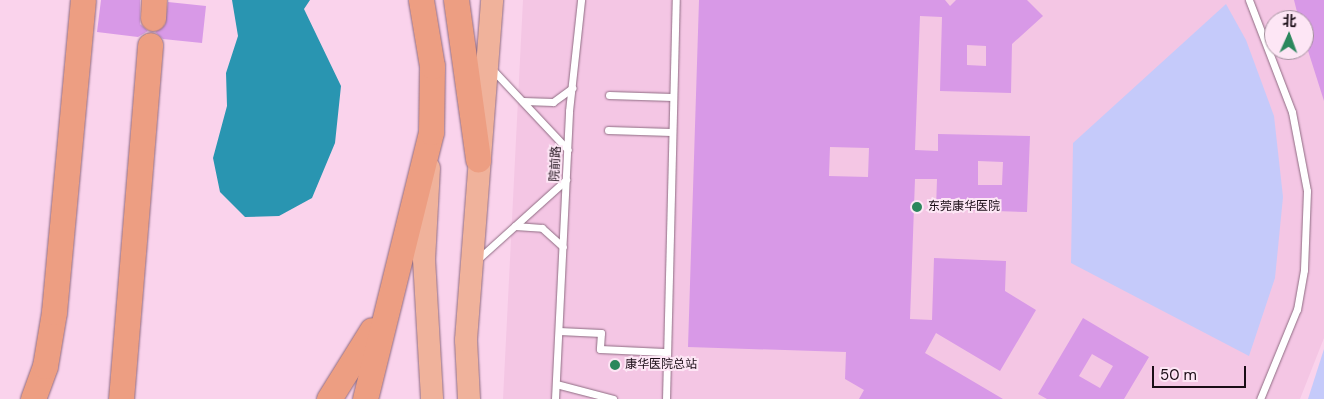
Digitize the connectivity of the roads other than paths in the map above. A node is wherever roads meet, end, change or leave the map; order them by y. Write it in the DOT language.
graph roads {
  1 [pos="421,0"];
  2 [pos="456,0"];
  3 [pos="492,0"];
  4 [pos="581,0"];
  5 [pos="676,0"];
  6 [pos="1249,0"];
  7 [pos="83,3"];
  8 [pos="150,45"];
  9 [pos="487,64"];
  10 [pos="572,88"];
  11 [pos="609,95"];
  12 [pos="672,97"];
  13 [pos="523,101"];
  14 [pos="608,130"];
  15 [pos="431,132"];
  16 [pos="671,132"];
  17 [pos="568,150"];
  18 [pos="478,158"];
  19 [pos="566,180"];
  20 [pos="514,227"];
  21 [pos="563,247"];
  22 [pos="471,265"];
  23 [pos="396,278"];
  24 [pos="559,331"];
  25 [pos="664,352"];
  26 [pos="556,384"];
  27 [pos="122,391"];
  28 [pos="33,399"];
  29 [pos="329,399"];
  30 [pos="364,399"];
  31 [pos="432,399"];
  32 [pos="469,399"];
  33 [pos="555,399"];
  34 [pos="613,399"];
  35 [pos="666,399"];
  36 [pos="1260,399"];
  1 -- 15 [label="highway"];
  2 -- 18 [label="highway"];
  3 -- 9 [label="highway"];
  4 -- 10 [label="lane, 院前路"];
  5 -- 12 [label="lane"];
  6 -- 36 [label="lane"];
  7 -- 28 [label="highway"];
  8 -- 27 [label="highway"];
  9 -- 13 [label="lane"];
  9 -- 18 [label="highway"];
  10 -- 13 [label="lane"];
  10 -- 17 [label="lane, 院前路"];
  11 -- 12 [label="lane"];
  12 -- 16 [label="lane"];
  13 -- 17 [label="lane"];
  14 -- 16 [label="lane"];
  15 -- 23 [label="highway"];
  15 -- 31 [label="highway"];
  16 -- 25 [label="lane"];
  17 -- 19 [label="lane, 院前路"];
  18 -- 22 [label="highway"];
  19 -- 20 [label="lane"];
  19 -- 21 [label="lane, 院前路"];
  20 -- 21 [label="lane"];
  20 -- 22 [label="lane"];
  21 -- 24 [label="lane, 院前路"];
  22 -- 32 [label="highway"];
  23 -- 29 [label="highway"];
  23 -- 30 [label="highway"];
  24 -- 25 [label="lane"];
  24 -- 26 [label="lane, 院前路"];
  25 -- 35 [label="lane"];
  26 -- 33 [label="lane, 院前路"];
  26 -- 34 [label="lane"];
}
